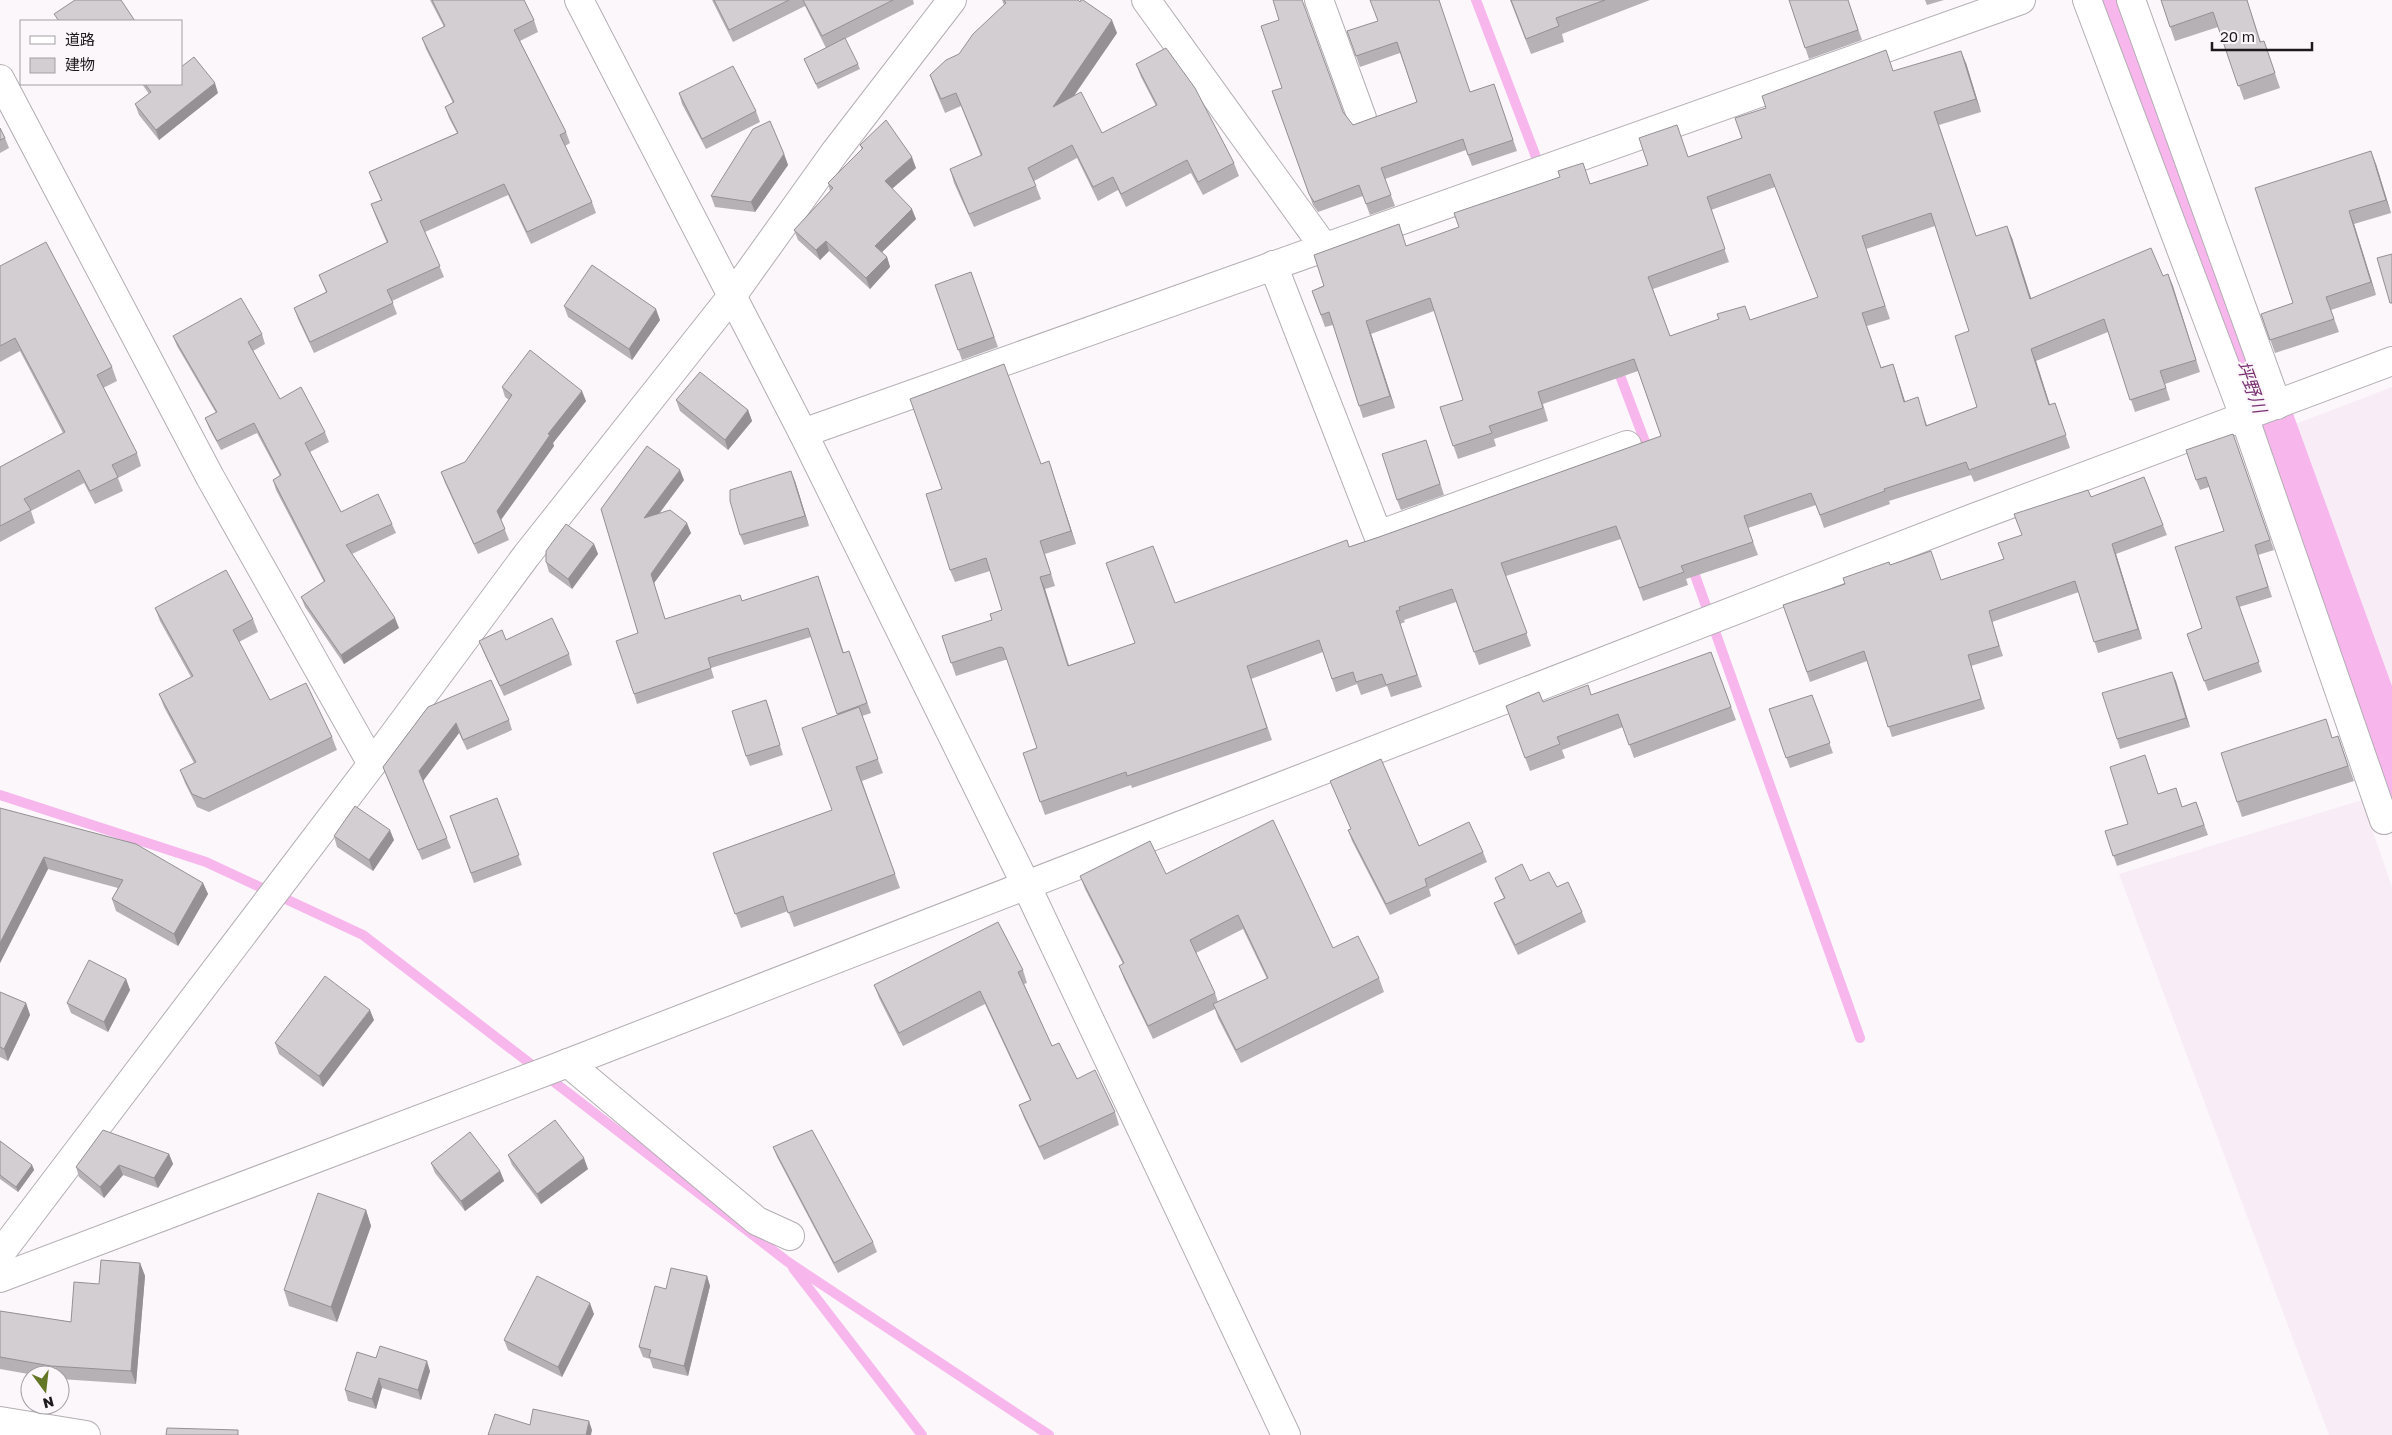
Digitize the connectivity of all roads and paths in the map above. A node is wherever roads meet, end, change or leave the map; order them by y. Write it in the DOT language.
graph roads {
  1 [pos="579,0"];
  2 [pos="952,0"];
  3 [pos="1146,0"];
  4 [pos="1319,0"];
  5 [pos="2021,0"];
  6 [pos="2087,0"];
  7 [pos="2131,0"];
  8 [pos="0,79"];
  9 [pos="1362,118"];
  10 [pos="1324,247"];
  11 [pos="1273,265"];
  12 [pos="732,296"];
  13 [pos="2392,361"];
  14 [pos="2277,405"];
  15 [pos="2244,416"];
  16 [pos="803,433"];
  17 [pos="1627,445"];
  18 [pos="372,764"];
  19 [pos="2384,820"];
  20 [pos="1026,885"];
  21 [pos="562,1065"];
  22 [pos="790,1236"];
  23 [pos="0,1254"];
  24 [pos="0,1278"];
  25 [pos="0,1421"];
  26 [pos="86,1435"];
  27 [pos="1286,1435"];
  1 -- 12 [label="street"];
  2 -- 12 [label="street"];
  3 -- 10 [label="street"];
  4 -- 9 [label="street"];
  5 -- 10 [label="street"];
  6 -- 15 [label="street"];
  7 -- 14 [label="street"];
  8 -- 18 [label="street"];
  10 -- 11 [label="street"];
  11 -- 16 [label="street"];
  11 -- 17 [label="street"];
  12 -- 16 [label="street"];
  12 -- 18 [label="street"];
  13 -- 14 [label="street"];
  14 -- 15 [label="street"];
  15 -- 19 [label="street"];
  15 -- 20 [label="street"];
  16 -- 20 [label="street"];
  18 -- 23 [label="street"];
  20 -- 21 [label="street"];
  20 -- 27 [label="street"];
  21 -- 22 [label="street"];
  21 -- 24 [label="street"];
  25 -- 26 [label="street"];
}
